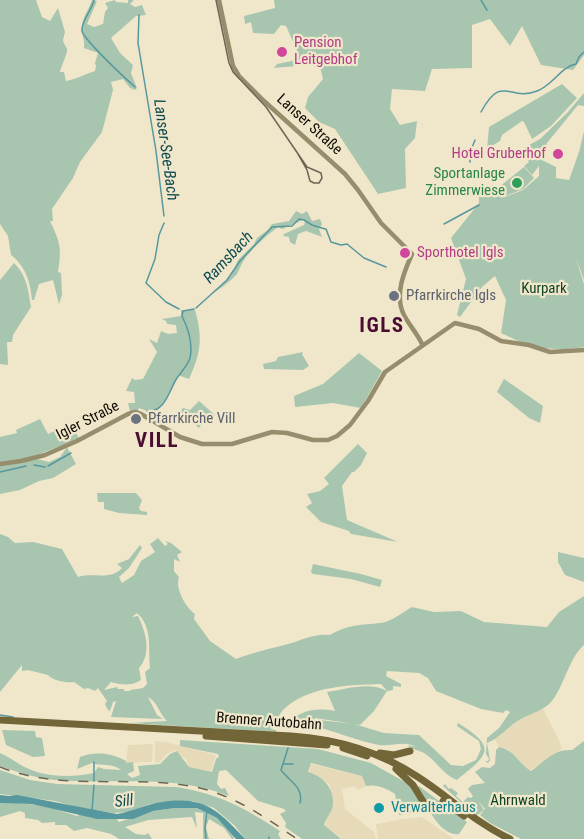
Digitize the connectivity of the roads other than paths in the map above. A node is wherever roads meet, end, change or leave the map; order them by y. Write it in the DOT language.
graph roads {
  1 [pos="219,0"];
  2 [pos="422,344"];
  3 [pos="584,350"];
  4 [pos="0,464"];
  5 [pos="0,723"];
  6 [pos="294,739"];
  7 [pos="361,748"];
  8 [pos="396,769"];
  9 [pos="417,776"];
  10 [pos="424,803"];
  11 [pos="471,819"];
  12 [pos="500,839"];
  13 [pos="510,839"];
  1 -- 2 [label="main road, Lanser Straße"];
  2 -- 3 [label="main road, Igler Straße"];
  2 -- 4 [label="main road, Igler Straße"];
  5 -- 6 [label="highway, Brenner Autobahn"];
  6 -- 7 [label="highway, Brenner Autobahn"];
  6 -- 8 [label="highway, Brenner Autobahn"];
  7 -- 9 [label="highway, Brenner Autobahn"];
  7 -- 9 [label="highway"];
  8 -- 10 [label="highway"];
  8 -- 11 [label="highway, Brenner Autobahn"];
  9 -- 11 [label="highway, Brenner Autobahn"];
  11 -- 12 [label="highway, Brenner Autobahn"];
  11 -- 13 [label="highway, Brenner Autobahn"];
}
